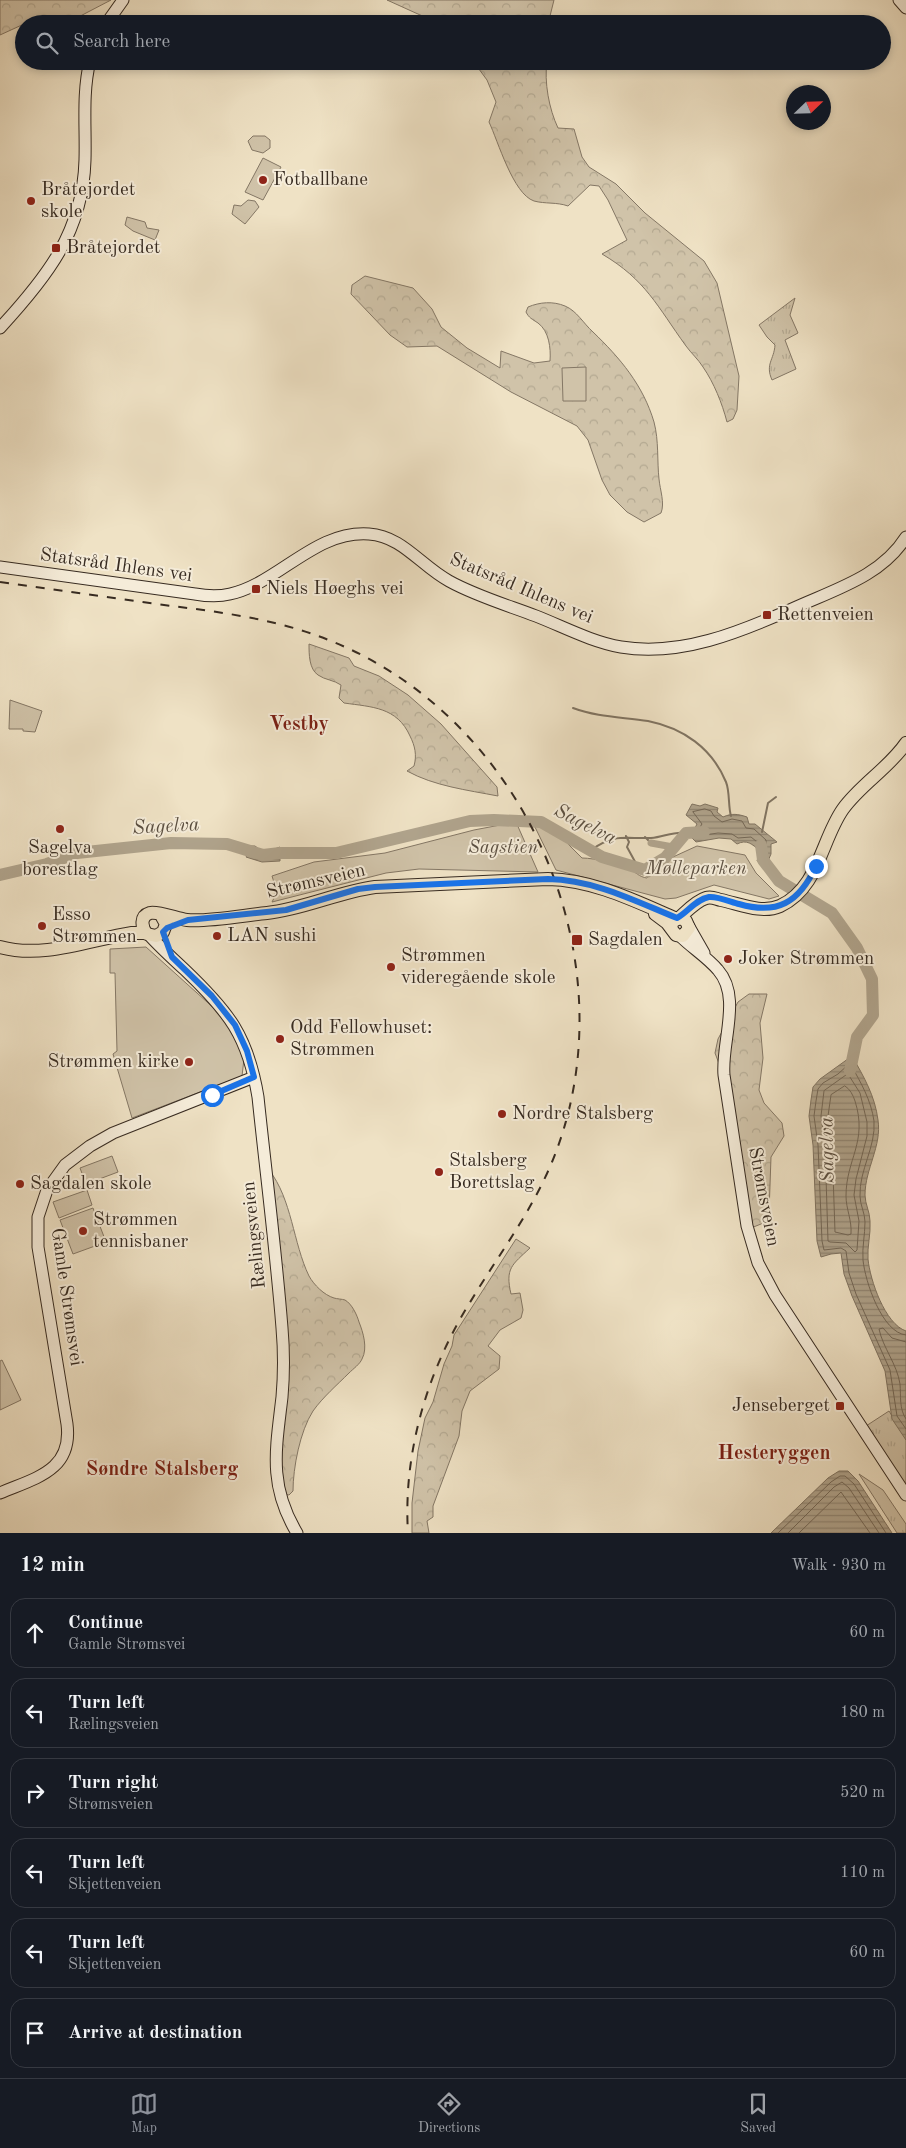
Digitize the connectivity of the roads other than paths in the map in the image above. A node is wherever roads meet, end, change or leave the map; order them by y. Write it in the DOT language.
graph roads {
  1 [pos="123,0"];
  2 [pos="899,0"];
  3 [pos="906,8"];
  4 [pos="112,15"];
  5 [pos="89,70"];
  6 [pos="0,328"];
  7 [pos="906,536"];
  8 [pos="0,567"];
  9 [pos="906,743"];
  10 [pos="161,915"];
  11 [pos="188,920"];
  12 [pos="681,923"];
  13 [pos="146,930"];
  14 [pos="164,930"];
  15 [pos="680,936"];
  16 [pos="0,939"];
  17 [pos="0,947"];
  18 [pos="172,957"];
  19 [pos="708,959"];
  20 [pos="254,1077"];
  21 [pos="0,1492"];
  22 [pos="906,1495"];
  23 [pos="297,1533"];
  1 -- 4 [label="main road"];
  2 -- 3 [label="main road"];
  5 -- 6 [label="main road"];
  7 -- 8 [label="main road, Statsråd Ihlens vei"];
  9 -- 12 [label="main road"];
  10 -- 11 [label="main road, Strømsveien"];
  10 -- 13 [label="main road"];
  10 -- 14 [label="main road"];
  11 -- 12 [label="main road, Strømsveien"];
  11 -- 14 [label="main road, Strømsveien"];
  12 -- 15 [label="main road"];
  12 -- 19 [label="main road, Strømsveien"];
  13 -- 14 [label="main road"];
  13 -- 16 [label="main road"];
  13 -- 17 [label="main road"];
  13 -- 18 [label="main road, Rælingsveien"];
  14 -- 18 [label="main road, Rælingsveien"];
  15 -- 19 [label="main road, Strømsveien"];
  18 -- 20 [label="main road, Rælingsveien"];
  19 -- 22 [label="main road, Strømsveien"];
  20 -- 21 [label="main road, Gamle Strømsvei"];
  20 -- 23 [label="main road, Rælingsveien"];
}
